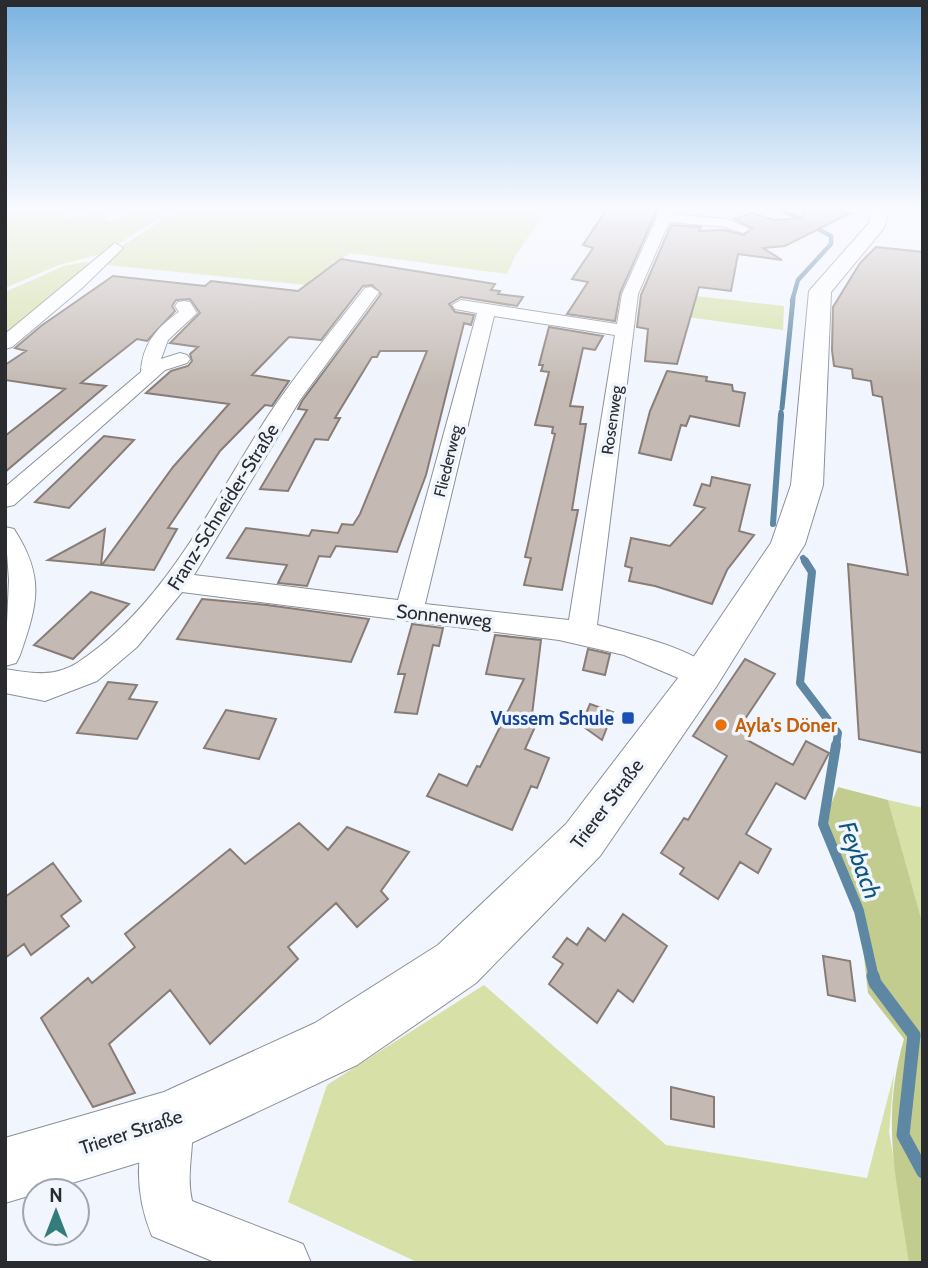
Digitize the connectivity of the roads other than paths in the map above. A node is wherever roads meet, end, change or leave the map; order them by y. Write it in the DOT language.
graph roads {
  1 [pos="95,267"];
  2 [pos="642,267"];
  3 [pos="841,267"];
  4 [pos="371,292"];
  5 [pos="184,306"];
  6 [pos="461,306"];
  7 [pos="487,309"];
  8 [pos="624,331"];
  9 [pos="5,343"];
  10 [pos="180,359"];
  11 [pos="151,374"];
  12 [pos="5,500"];
  13 [pos="5,535"];
  14 [pos="178,582"];
  15 [pos="409,612"];
  16 [pos="582,631"];
  17 [pos="5,655"];
  18 [pos="702,676"];
  19 [pos="5,681"];
  20 [pos="170,1122"];
  21 [pos="5,1171"];
  22 [pos="284,1263"];
  1 -- 9 [label="street"];
  2 -- 8 [label="street, Rosenweg"];
  3 -- 18 [label="main road, Trierer Straße"];
  4 -- 14 [label="street, Franz-Schneider-Straße"];
  5 -- 11 [label="street"];
  6 -- 7 [label="street"];
  7 -- 8 [label="street"];
  7 -- 15 [label="street, Fliederweg"];
  8 -- 16 [label="street, Rosenweg"];
  10 -- 11 [label="street"];
  11 -- 12 [label="street"];
  13 -- 17 [label="street"];
  14 -- 15 [label="street, Sonnenweg"];
  14 -- 19 [label="street, Franz-Schneider-Straße"];
  15 -- 16 [label="street, Sonnenweg"];
  16 -- 18 [label="street, Sonnenweg"];
  18 -- 20 [label="main road, Trierer Straße"];
  20 -- 21 [label="main road, Trierer Straße"];
  20 -- 22 [label="street"];
}
